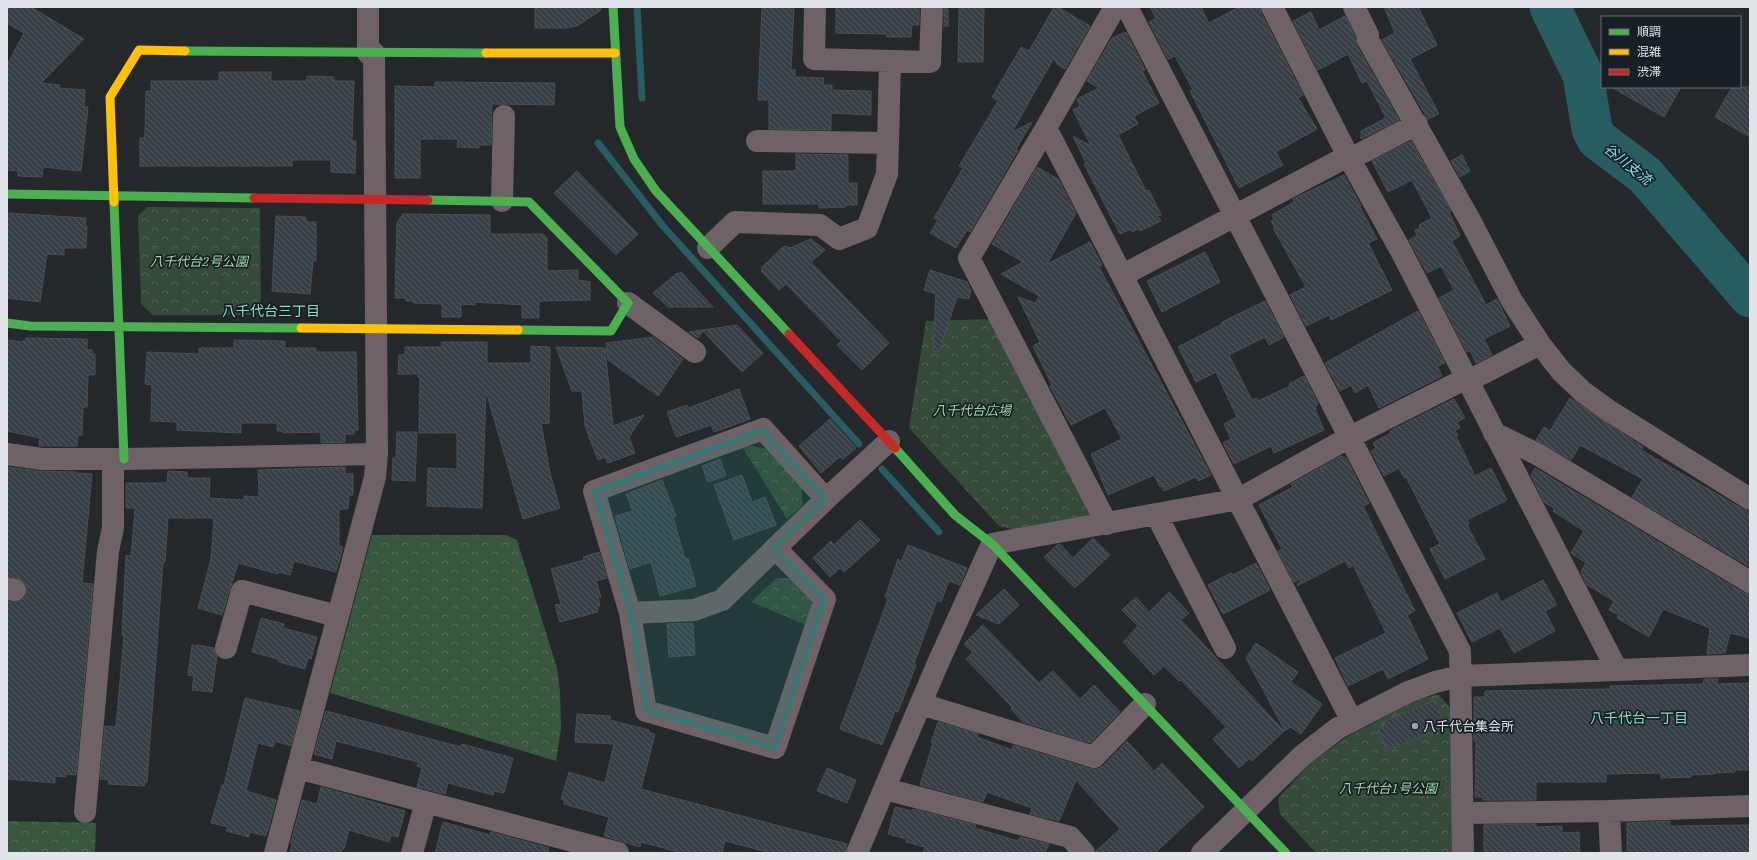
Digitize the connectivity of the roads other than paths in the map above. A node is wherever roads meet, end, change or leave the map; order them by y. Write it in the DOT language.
graph roads {
  1 [pos="368,7"];
  2 [pos="613,7"];
  3 [pos="815,7"];
  4 [pos="932,7"];
  5 [pos="1115,7"];
  6 [pos="1127,7"];
  7 [pos="1272,7"];
  8 [pos="1354,7"];
  9 [pos="371,53"];
  10 [pos="615,53"];
  11 [pos="890,61"];
  12 [pos="504,116"];
  13 [pos="1417,124"];
  14 [pos="1046,128"];
  15 [pos="757,141"];
  16 [pos="888,144"];
  17 [pos="1349,158"];
  18 [pos="7,194"];
  19 [pos="114,195"];
  20 [pos="375,199"];
  21 [pos="502,201"];
  22 [pos="1236,216"];
  23 [pos="708,248"];
  24 [pos="1123,275"];
  25 [pos="628,303"];
  26 [pos="7,323"];
  27 [pos="120,326"];
  28 [pos="376,328"];
  29 [pos="1540,344"];
  30 [pos="695,352"];
  31 [pos="1467,380"];
  32 [pos="1494,433"];
  33 [pos="1350,437"];
  34 [pos="889,441"];
  35 [pos="7,454"];
  36 [pos="377,454"];
  37 [pos="118,459"];
  38 [pos="826,499"];
  39 [pos="1239,499"];
  40 [pos="1750,499"];
  41 [pos="1156,514"];
  42 [pos="1107,524"];
  43 [pos="992,544"];
  44 [pos="775,548"];
  45 [pos="1750,582"];
  46 [pos="630,613"];
  47 [pos="337,616"];
  48 [pos="226,648"];
  49 [pos="1225,648"];
  50 [pos="1750,665"];
  51 [pos="1617,670"];
  52 [pos="1461,676"];
  53 [pos="921,704"];
  54 [pos="1145,704"];
  55 [pos="1352,721"];
  56 [pos="298,768"];
  57 [pos="885,789"];
  58 [pos="426,802"];
  59 [pos="1750,806"];
  60 [pos="1246,811"];
  61 [pos="1610,811"];
  62 [pos="85,812"];
  63 [pos="1463,813"];
  64 [pos="552,845"];
  65 [pos="275,853"];
  66 [pos="412,853"];
  67 [pos="618,853"];
  68 [pos="857,853"];
  69 [pos="1084,853"];
  70 [pos="1202,853"];
  71 [pos="1286,853"];
  72 [pos="1463,853"];
  73 [pos="1611,853"];
  1 -- 9 [label="street"];
  2 -- 10 [label="street"];
  3 -- 11 [label="street"];
  4 -- 11 [label="street"];
  5 -- 14 [label="street"];
  6 -- 22 [label="street"];
  7 -- 17 [label="street"];
  8 -- 13 [label="street"];
  9 -- 10 [label="street"];
  9 -- 19 [label="street"];
  9 -- 20 [label="street"];
  10 -- 23 [label="street"];
  11 -- 16 [label="street"];
  12 -- 21 [label="street"];
  13 -- 17 [label="street"];
  13 -- 29 [label="street"];
  14 -- 24 [label="street"];
  14 -- 42 [label="street"];
  15 -- 16 [label="street"];
  16 -- 23 [label="street"];
  17 -- 22 [label="street"];
  17 -- 31 [label="street"];
  18 -- 19 [label="street"];
  19 -- 20 [label="street"];
  19 -- 27 [label="street"];
  20 -- 21 [label="street"];
  20 -- 28 [label="street"];
  21 -- 25 [label="street"];
  22 -- 24 [label="street"];
  22 -- 33 [label="street"];
  23 -- 34 [label="street"];
  24 -- 39 [label="street"];
  25 -- 28 [label="street"];
  25 -- 30 [label="street"];
  26 -- 27 [label="street"];
  27 -- 28 [label="street"];
  27 -- 37 [label="street"];
  28 -- 36 [label="street"];
  29 -- 31 [label="street"];
  29 -- 40 [label="street"];
  31 -- 32 [label="street"];
  31 -- 33 [label="street"];
  32 -- 45 [label="street"];
  32 -- 51 [label="street"];
  33 -- 39 [label="street"];
  33 -- 52 [label="street"];
  34 -- 38 [label="street"];
  34 -- 43 [label="street"];
  35 -- 37 [label="street"];
  36 -- 37 [label="street"];
  36 -- 47 [label="street"];
  37 -- 62 [label="street"];
  38 -- 44 [label="street"];
  38 -- 46 [label="street"];
  39 -- 41 [label="street"];
  39 -- 55 [label="street"];
  41 -- 42 [label="street"];
  41 -- 49 [label="street"];
  42 -- 43 [label="street"];
  43 -- 53 [label="street"];
  43 -- 54 [label="street"];
  44 -- 46 [label="street"];
  44 -- 46 [label="street"];
  47 -- 48 [label="street"];
  47 -- 56 [label="street"];
  50 -- 51 [label="street"];
  51 -- 52 [label="street"];
  52 -- 55 [label="street"];
  52 -- 63 [label="street"];
  53 -- 54 [label="street"];
  53 -- 57 [label="street"];
  54 -- 60 [label="street"];
  55 -- 60 [label="street"];
  56 -- 58 [label="street"];
  56 -- 65 [label="street"];
  57 -- 68 [label="street"];
  57 -- 69 [label="street"];
  58 -- 64 [label="street"];
  58 -- 66 [label="street"];
  59 -- 61 [label="street"];
  60 -- 70 [label="street"];
  60 -- 71 [label="street"];
  61 -- 63 [label="street"];
  61 -- 73 [label="street"];
  63 -- 72 [label="street"];
  64 -- 67 [label="street"];
}
